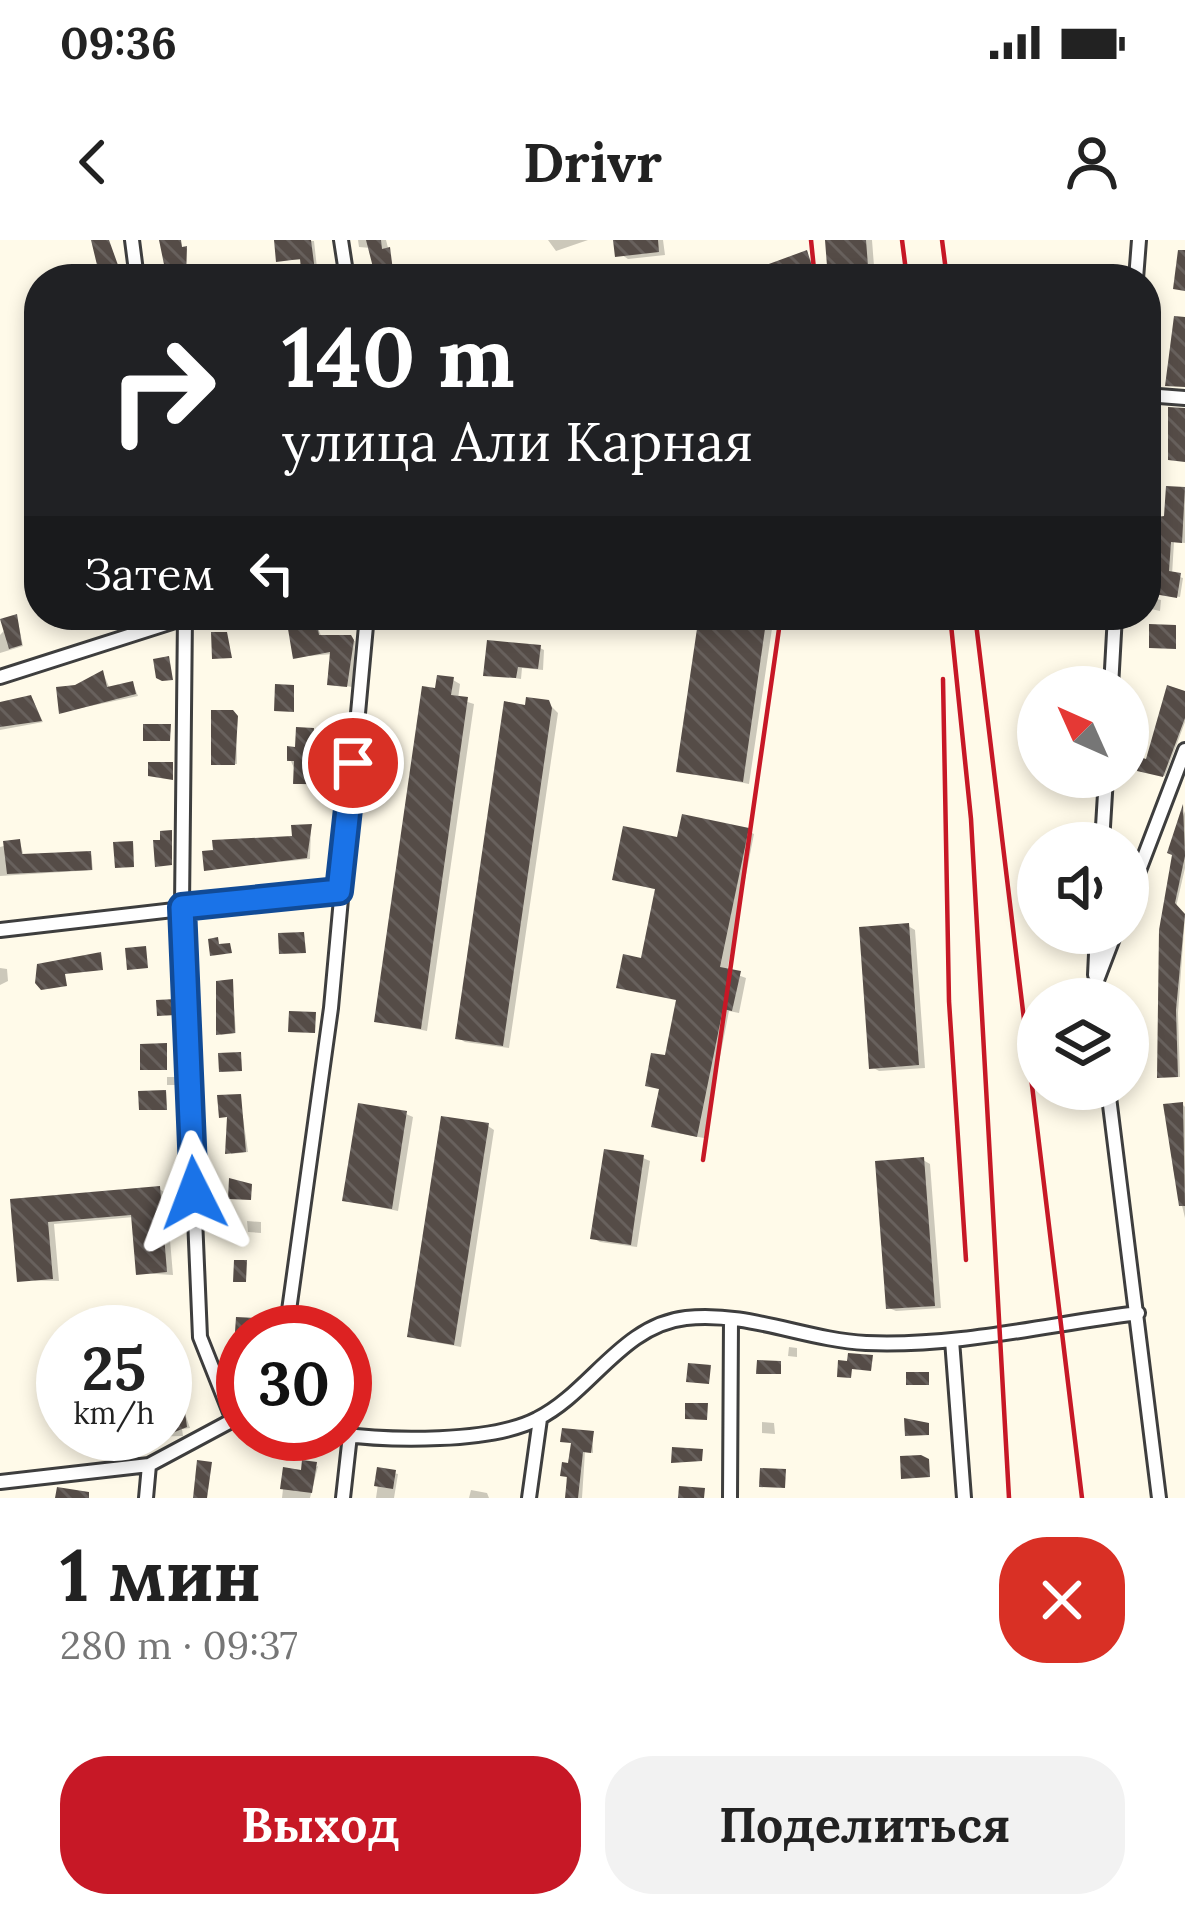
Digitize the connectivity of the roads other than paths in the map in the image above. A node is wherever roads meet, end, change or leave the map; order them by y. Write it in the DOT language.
graph roads {
  1 [pos="145,630"];
  2 [pos="188,630"];
  3 [pos="365,630"];
  4 [pos="1114,630"];
  5 [pos="1112,666"];
  6 [pos="0,677"];
  7 [pos="1185,750"];
  8 [pos="1149,844"];
  9 [pos="339,891"];
  10 [pos="182,907"];
  11 [pos="0,930"];
  12 [pos="1111,1110"];
  13 [pos="290,1305"];
  14 [pos="1138,1312"];
  15 [pos="731,1319"];
  16 [pos="952,1340"];
  17 [pos="216,1372"];
  18 [pos="540,1418"];
  19 [pos="216,1432"];
  20 [pos="372,1438"];
  21 [pos="344,1461"];
  22 [pos="149,1465"];
  23 [pos="0,1482"];
  24 [pos="146,1498"];
  25 [pos="343,1498"];
  26 [pos="529,1498"];
  27 [pos="730,1498"];
  28 [pos="964,1498"];
  29 [pos="1159,1498"];
  1 -- 6 [label="street"];
  2 -- 10 [label="street"];
  3 -- 9 [label="street"];
  4 -- 5 [label="street"];
  7 -- 8 [label="street"];
  9 -- 10 [label="street"];
  9 -- 13 [label="street"];
  10 -- 11 [label="street"];
  10 -- 17 [label="street"];
  12 -- 14 [label="street"];
  14 -- 16 [label="street"];
  14 -- 29 [label="street"];
  15 -- 16 [label="street"];
  15 -- 18 [label="street"];
  15 -- 27 [label="street"];
  16 -- 28 [label="street"];
  18 -- 20 [label="street"];
  18 -- 26 [label="street"];
  19 -- 22 [label="street"];
  21 -- 25 [label="street"];
  22 -- 23 [label="street"];
  22 -- 24 [label="street"];
}
